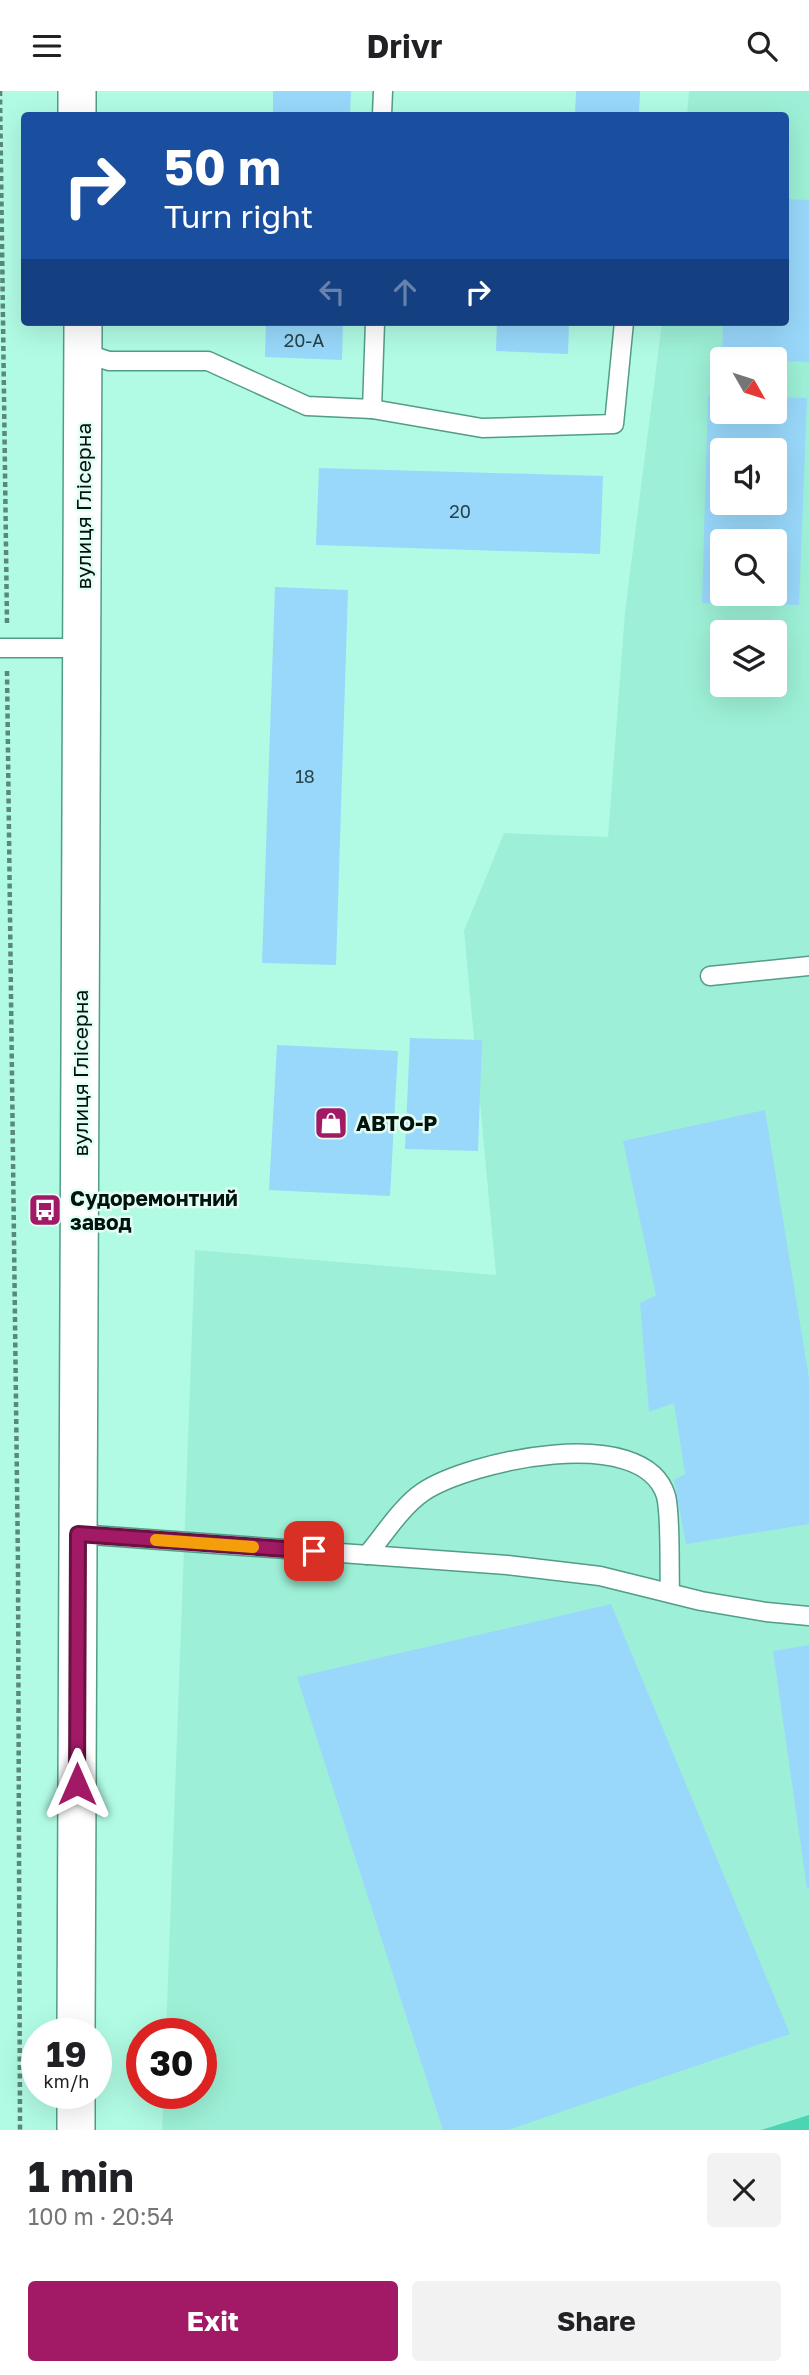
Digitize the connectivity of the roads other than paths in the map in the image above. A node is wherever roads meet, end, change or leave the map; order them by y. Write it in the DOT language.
graph roads {
  1 [pos="77,91"];
  2 [pos="383,91"];
  3 [pos="77,112"];
  4 [pos="382,112"];
  5 [pos="375,326"];
  6 [pos="624,326"];
  7 [pos="83,338"];
  8 [pos="372,409"];
  9 [pos="5,647"];
  10 [pos="82,648"];
  11 [pos="809,966"];
  12 [pos="710,976"];
  13 [pos="78,1534"];
  14 [pos="367,1555"];
  15 [pos="670,1591"];
  16 [pos="809,1616"];
  17 [pos="76,2018"];
  18 [pos="76,2109"];
  19 [pos="75,2130"];
  1 -- 3 [label="street"];
  2 -- 4 [label="lane"];
  5 -- 8 [label="lane"];
  6 -- 8 [label="lane"];
  7 -- 8 [label="lane"];
  7 -- 10 [label="street, вулиця Глісерна"];
  9 -- 10 [label="lane"];
  10 -- 13 [label="street, вулиця Глісерна"];
  11 -- 12 [label="lane"];
  13 -- 14 [label="lane"];
  13 -- 17 [label="street, вулиця Глісерна"];
  14 -- 15 [label="lane"];
  14 -- 15 [label="lane"];
  15 -- 16 [label="lane"];
  18 -- 19 [label="street"];
}
